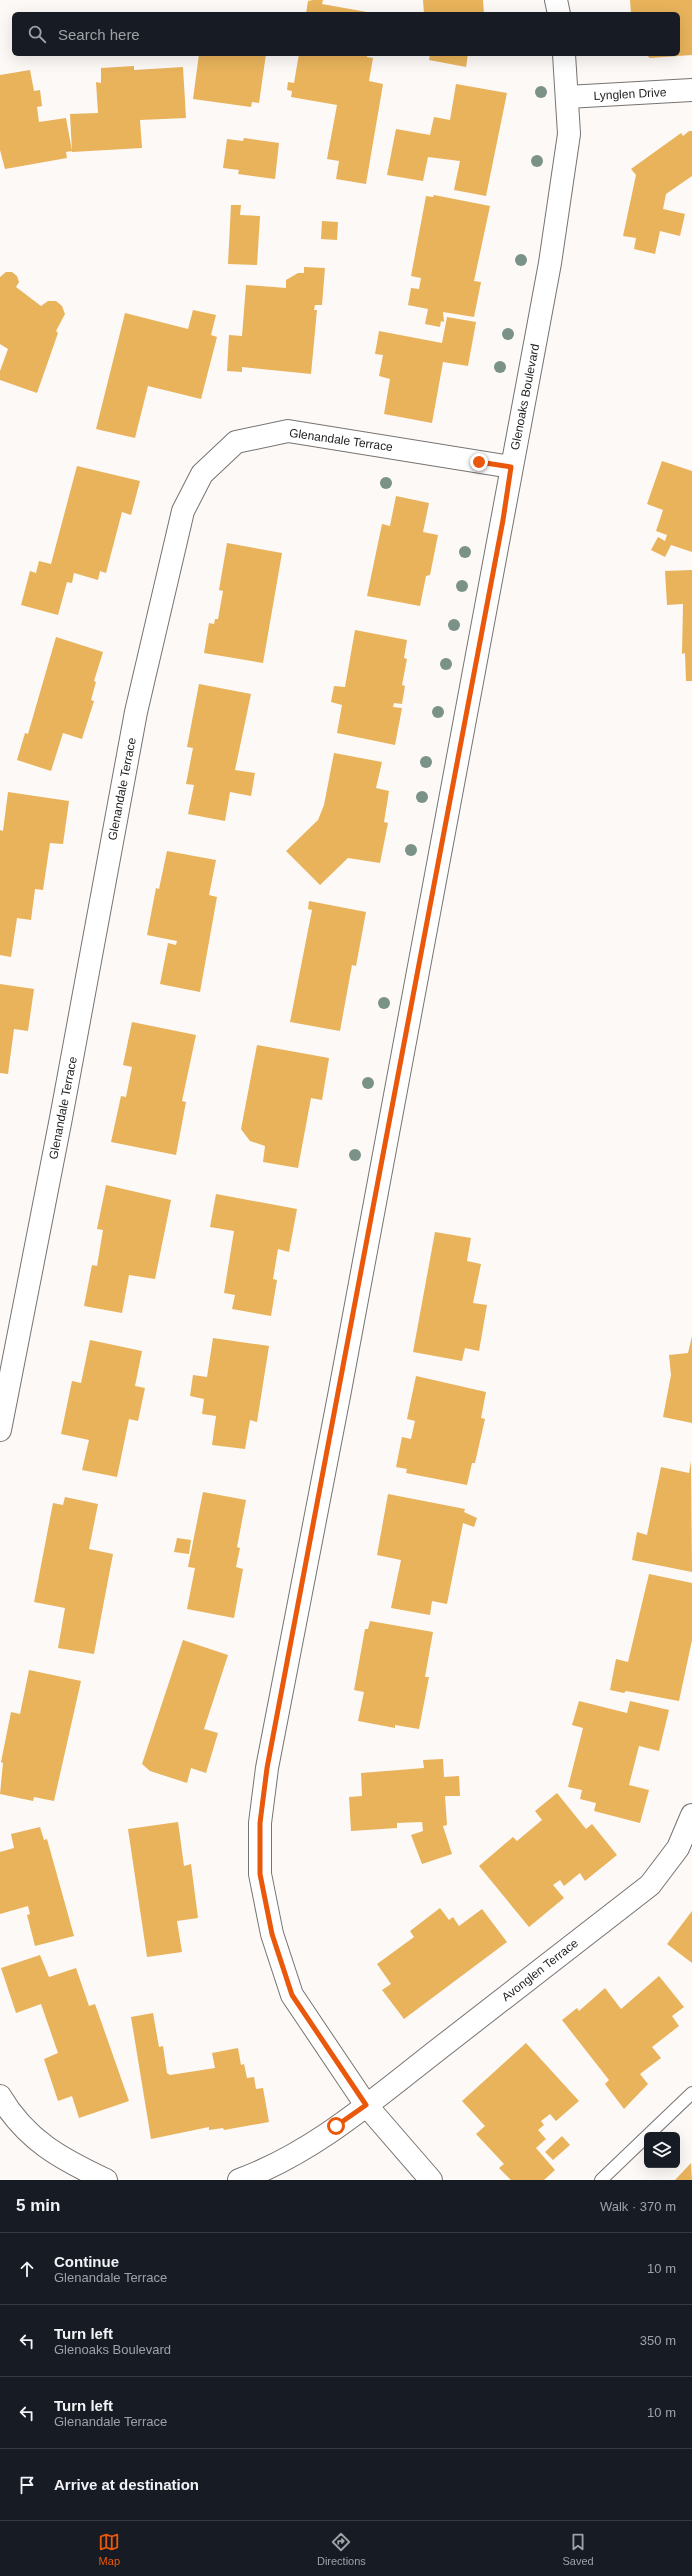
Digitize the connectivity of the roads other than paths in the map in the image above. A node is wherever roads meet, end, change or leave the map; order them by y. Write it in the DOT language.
graph roads {
  1 [pos="556,0"];
  2 [pos="559,12"];
  3 [pos="564,56"];
  4 [pos="692,90"];
  5 [pos="567,97"];
  6 [pos="511,467"];
  7 [pos="0,1430"];
  8 [pos="692,1816"];
  9 [pos="692,2093"];
  10 [pos="0,2096"];
  11 [pos="366,2105"];
  12 [pos="650,2132"];
  13 [pos="644,2138"];
  14 [pos="106,2180"];
  15 [pos="239,2180"];
  16 [pos="431,2180"];
  17 [pos="601,2180"];
  1 -- 2 [label="street"];
  3 -- 5 [label="street, Glenoaks Boulevard"];
  4 -- 5 [label="street, Lynglen Drive"];
  5 -- 6 [label="street, Glenoaks Boulevard"];
  6 -- 7 [label="street, Glenandale Terrace"];
  6 -- 11 [label="street, Glenoaks Boulevard"];
  8 -- 11 [label="street, Avonglen Terrace"];
  9 -- 12 [label="lane"];
  10 -- 14 [label="street"];
  11 -- 15 [label="street"];
  11 -- 16 [label="street, Glenoaks Boulevard"];
  13 -- 17 [label="lane"];
}
